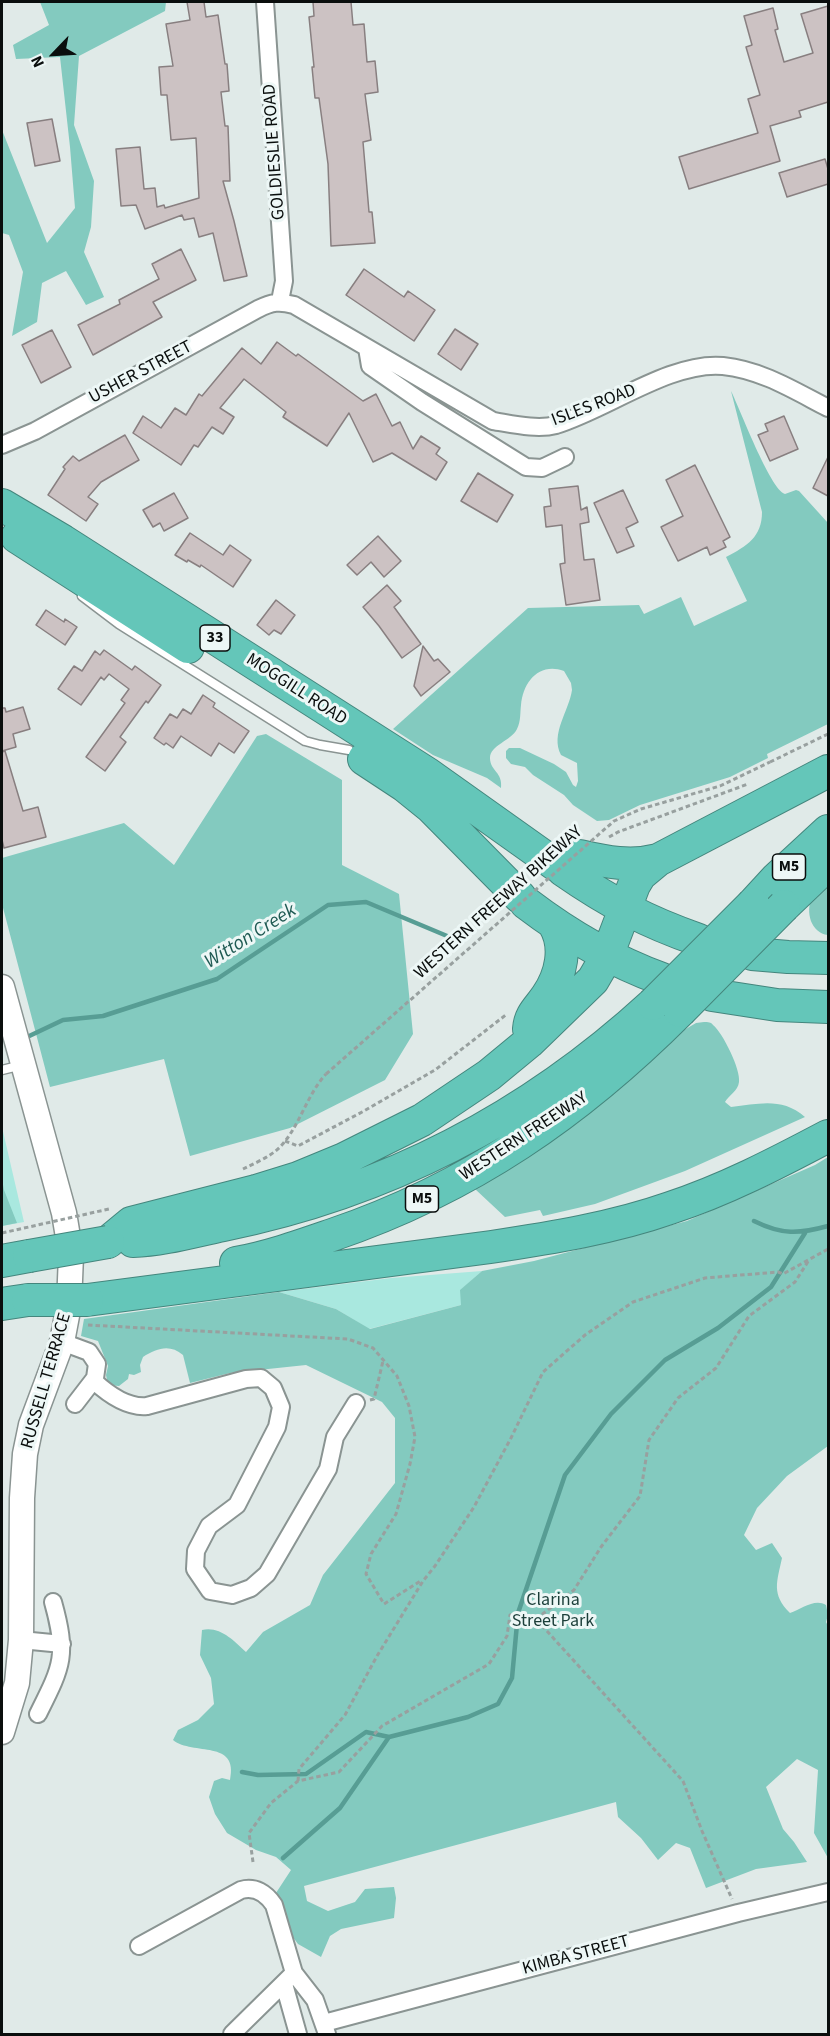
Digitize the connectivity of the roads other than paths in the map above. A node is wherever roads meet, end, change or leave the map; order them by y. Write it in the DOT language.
graph roads {
  1 [pos="265,2"];
  2 [pos="280,302"];
  3 [pos="367,348"];
  4 [pos="828,408"];
  5 [pos="2,445"];
  6 [pos="566,457"];
  7 [pos="2,505"];
  8 [pos="2,527"];
  9 [pos="828,771"];
  10 [pos="828,831"];
  11 [pos="575,857"];
  12 [pos="658,860"];
  13 [pos="828,864"];
  14 [pos="624,909"];
  15 [pos="554,924"];
  16 [pos="607,956"];
  17 [pos="828,958"];
  18 [pos="2,987"];
  19 [pos="680,994"];
  20 [pos="828,1006"];
  21 [pos="529,1042"];
  22 [pos="12,1068"];
  23 [pos="828,1119"];
  24 [pos="828,1136"];
  25 [pos="571,1233"];
  26 [pos="108,1242"];
  27 [pos="15,1258"];
  28 [pos="116,1289"];
  29 [pos="15,1302"];
  30 [pos="62,1342"];
  31 [pos="94,1381"];
  32 [pos="356,1403"];
  33 [pos="75,1404"];
  34 [pos="53,1602"];
  35 [pos="21,1640"];
  36 [pos="62,1644"];
  37 [pos="38,1714"];
  38 [pos="2,1732"];
  39 [pos="828,1892"];
  40 [pos="139,1946"];
  41 [pos="289,1978"];
  42 [pos="325,2029"];
  43 [pos="232,2034"];
  44 [pos="298,2034"];
  1 -- 2 [label="street, GOLDIESLIE ROAD"];
  2 -- 3 [label="street, ISLES ROAD"];
  2 -- 5 [label="street, USHER STREET"];
  3 -- 4 [label="street, ISLES ROAD"];
  3 -- 6 [label="street, ISLES ROAD"];
  7 -- 11 [label="highway, MOGGILL ROAD / 33"];
  8 -- 15 [label="highway, MOGGILL ROAD / 33"];
  9 -- 12 [label="highway"];
  10 -- 19 [label="highway, WESTERN FREEWAY / M5, bridge"];
  11 -- 12 [label="highway"];
  11 -- 14 [label="highway, MOGGILL ROAD / 33"];
  12 -- 14 [label="highway"];
  13 -- 19 [label="highway, WESTERN FREEWAY / M5, bridge"];
  14 -- 16 [label="highway"];
  14 -- 17 [label="highway, MOGGILL ROAD / 33"];
  15 -- 16 [label="highway, MOGGILL ROAD / 33"];
  15 -- 21 [label="highway"];
  16 -- 19 [label="highway, MOGGILL ROAD / 33"];
  16 -- 21 [label="highway"];
  18 -- 22 [label="main road, RUSSELL TERRACE"];
  19 -- 20 [label="highway, MOGGILL ROAD / 33"];
  19 -- 26 [label="highway, WESTERN FREEWAY / M5"];
  19 -- 28 [label="highway, WESTERN FREEWAY / M5"];
  21 -- 26 [label="highway"];
  22 -- 30 [label="main road, RUSSELL TERRACE"];
  23 -- 25 [label="highway"];
  24 -- 25 [label="highway"];
  25 -- 28 [label="highway"];
  26 -- 27 [label="highway, WESTERN FREEWAY / M5, bridge"];
  28 -- 29 [label="highway, WESTERN FREEWAY / M5, bridge"];
  30 -- 31 [label="street"];
  30 -- 35 [label="main road, RUSSELL TERRACE"];
  31 -- 32 [label="street"];
  31 -- 33 [label="street"];
  34 -- 36 [label="street"];
  35 -- 36 [label="street"];
  35 -- 38 [label="main road, RUSSELL TERRACE"];
  36 -- 37 [label="street"];
  39 -- 42 [label="street, KIMBA STREET"];
  40 -- 41 [label="street"];
  41 -- 42 [label="street"];
  41 -- 43 [label="street"];
  41 -- 44 [label="street"];
}
